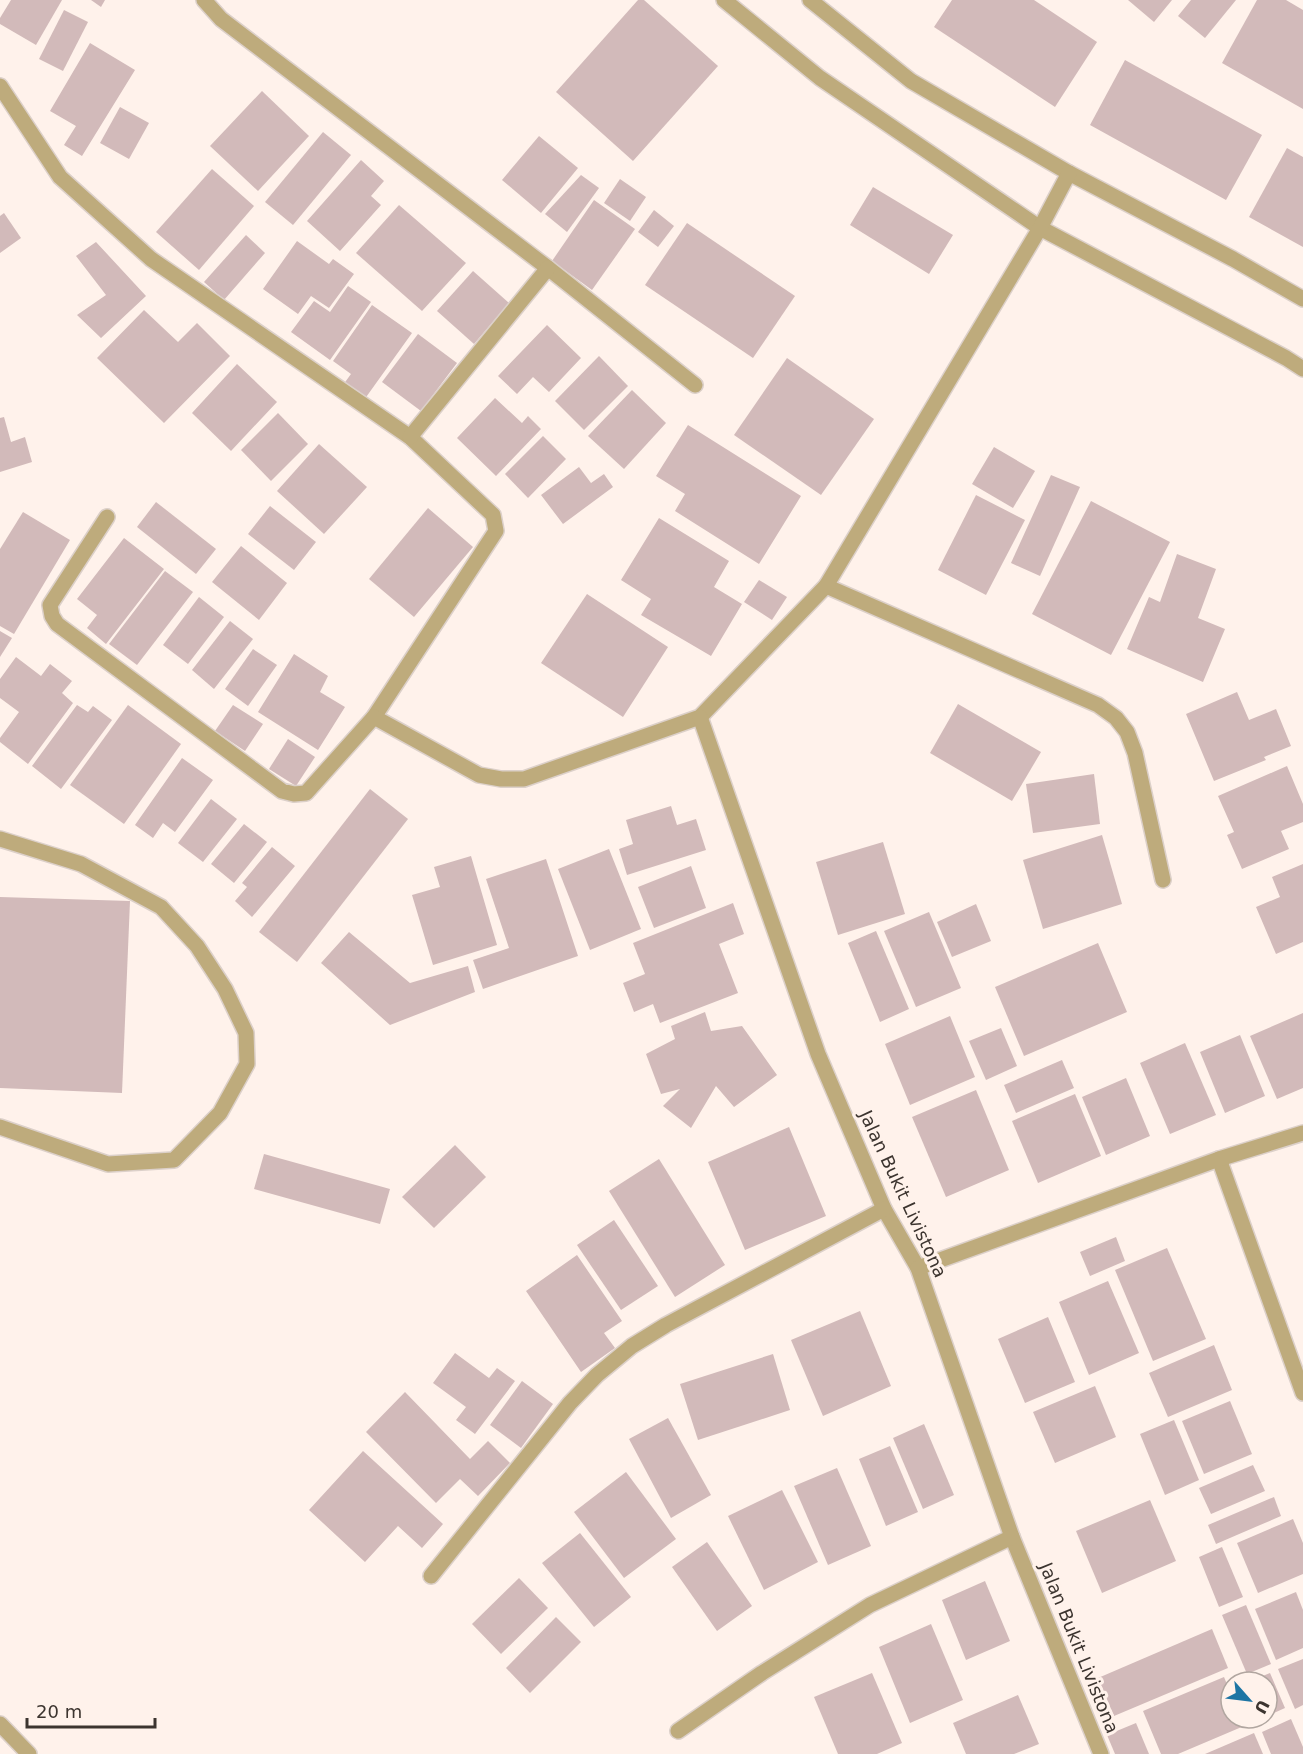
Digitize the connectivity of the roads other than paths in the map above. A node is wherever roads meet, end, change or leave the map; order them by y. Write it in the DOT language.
graph roads {
  1 [pos="204,0"];
  2 [pos="724,0"];
  3 [pos="810,0"];
  4 [pos="0,86"];
  5 [pos="1069,173"];
  6 [pos="1040,228"];
  7 [pos="548,268"];
  8 [pos="1303,299"];
  9 [pos="1303,369"];
  10 [pos="695,385"];
  11 [pos="410,437"];
  12 [pos="107,517"];
  13 [pos="826,586"];
  14 [pos="374,717"];
  15 [pos="700,717"];
  16 [pos="0,839"];
  17 [pos="1163,880"];
  18 [pos="0,1127"];
  19 [pos="1303,1133"];
  20 [pos="1219,1159"];
  21 [pos="884,1209"];
  22 [pos="918,1268"];
  23 [pos="1303,1393"];
  24 [pos="1012,1537"];
  25 [pos="431,1576"];
  26 [pos="0,1724"];
  27 [pos="678,1731"];
  28 [pos="29,1754"];
  29 [pos="1101,1754"];
  1 -- 7 [label="street"];
  2 -- 6 [label="street"];
  3 -- 5 [label="street"];
  4 -- 11 [label="street"];
  5 -- 6 [label="street"];
  5 -- 8 [label="street"];
  6 -- 9 [label="street"];
  6 -- 13 [label="street"];
  7 -- 10 [label="street"];
  7 -- 11 [label="street"];
  11 -- 14 [label="street"];
  12 -- 14 [label="street"];
  13 -- 15 [label="street"];
  13 -- 17 [label="street"];
  14 -- 15 [label="street"];
  15 -- 21 [label="street, Jalan Bukit Livistona"];
  16 -- 18 [label="street"];
  19 -- 20 [label="street"];
  20 -- 22 [label="street"];
  20 -- 23 [label="street"];
  21 -- 22 [label="street, Jalan Bukit Livistona"];
  21 -- 25 [label="street"];
  22 -- 24 [label="street, Jalan Bukit Livistona"];
  24 -- 27 [label="street"];
  24 -- 29 [label="street, Jalan Bukit Livistona"];
  26 -- 28 [label="street"];
}
